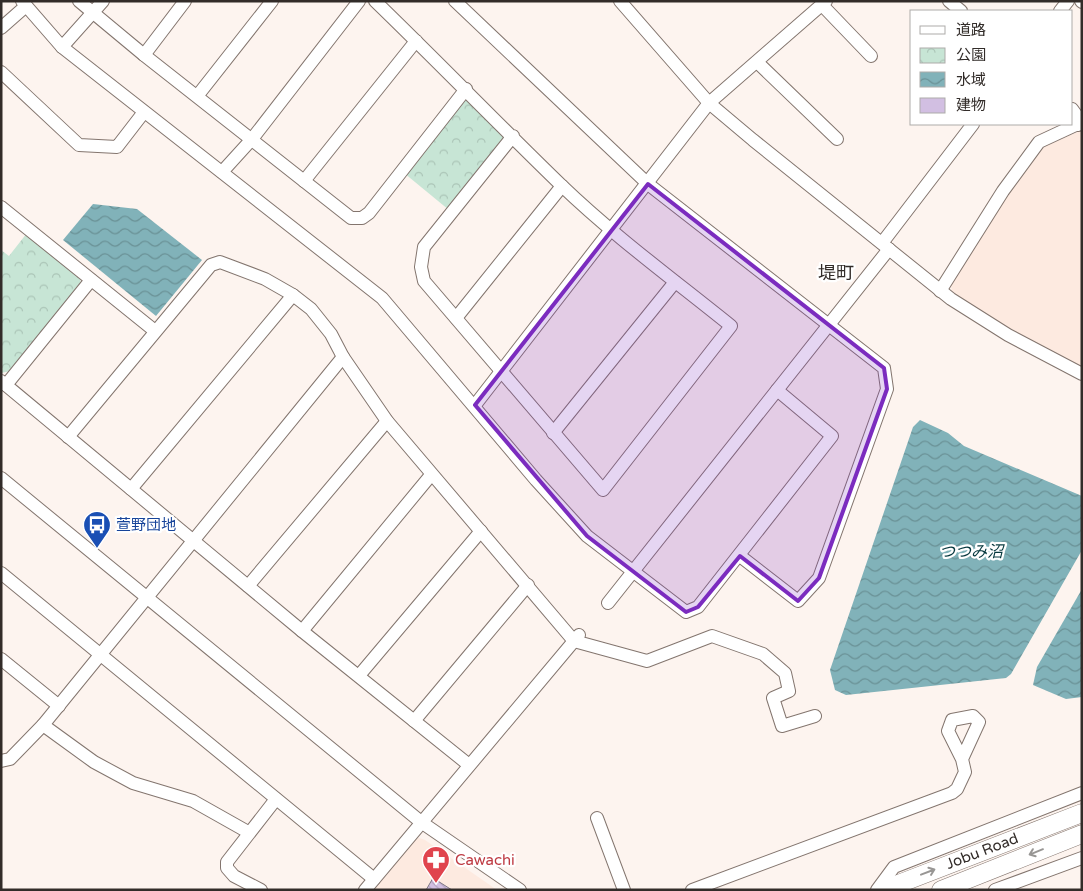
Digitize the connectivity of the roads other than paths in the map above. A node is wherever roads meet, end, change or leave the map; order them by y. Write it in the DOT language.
graph roads {
  1 [pos="79,1"];
  2 [pos="103,1"];
  3 [pos="185,1"];
  4 [pos="272,1"];
  5 [pos="359,1"];
  6 [pos="375,1"];
  7 [pos="455,1"];
  8 [pos="620,1"];
  9 [pos="949,1"];
  10 [pos="824,3"];
  11 [pos="24,4"];
  12 [pos="960,10"];
  13 [pos="93,15"];
  14 [pos="1,28"];
  15 [pos="416,41"];
  16 [pos="62,47"];
  17 [pos="144,55"];
  18 [pos="871,56"];
  19 [pos="757,62"];
  20 [pos="1,72"];
  21 [pos="466,89"];
  22 [pos="198,95"];
  23 [pos="709,103"];
  24 [pos="1073,110"];
  25 [pos="144,112"];
  26 [pos="1080,123"];
  27 [pos="972,125"];
  28 [pos="513,136"];
  29 [pos="252,139"];
  30 [pos="838,139"];
  31 [pos="222,172"];
  32 [pos="304,181"];
  33 [pos="648,184"];
  34 [pos="562,186"];
  35 [pos="1,207"];
  36 [pos="611,229"];
  37 [pos="885,246"];
  38 [pos="91,280"];
  39 [pos="675,282"];
  40 [pos="940,291"];
  41 [pos="293,295"];
  42 [pos="456,318"];
  43 [pos="829,324"];
  44 [pos="156,331"];
  45 [pos="343,357"];
  46 [pos="501,371"];
  47 [pos="1082,374"];
  48 [pos="3,383"];
  49 [pos="777,390"];
  50 [pos="475,405"];
  51 [pos="387,421"];
  52 [pos="553,433"];
  53 [pos="68,437"];
  54 [pos="431,475"];
  55 [pos="1,478"];
  56 [pos="131,489"];
  57 [pos="481,531"];
  58 [pos="194,541"];
  59 [pos="740,556"];
  60 [pos="632,572"];
  61 [pos="1,573"];
  62 [pos="248,586"];
  63 [pos="528,586"];
  64 [pos="148,596"];
  65 [pos="608,603"];
  66 [pos="302,631"];
  67 [pos="577,638"];
  68 [pos="100,654"];
  69 [pos="1,659"];
  70 [pos="362,672"];
  71 [pos="58,706"];
  72 [pos="815,716"];
  73 [pos="414,721"];
  74 [pos="43,725"];
  75 [pos="962,759"];
  76 [pos="1,761"];
  77 [pos="469,765"];
  78 [pos="1082,793"];
  79 [pos="276,799"];
  80 [pos="1082,813"];
  81 [pos="597,818"];
  82 [pos="421,822"];
  83 [pos="248,832"];
  84 [pos="1082,834"];
  85 [pos="1082,858"];
  86 [pos="374,879"];
  87 [pos="515,889"];
  88 [pos="261,890"];
  89 [pos="365,890"];
  90 [pos="624,890"];
  91 [pos="692,890"];
  92 [pos="877,890"];
  93 [pos="883,890"];
  94 [pos="941,890"];
  95 [pos="995,890"];
  1 -- 13 [label="street"];
  2 -- 13 [label="street"];
  3 -- 17 [label="street"];
  4 -- 22 [label="street"];
  5 -- 29 [label="street"];
  6 -- 15 [label="street"];
  7 -- 33 [label="street"];
  8 -- 23 [label="street"];
  9 -- 12 [label="street"];
  10 -- 18 [label="street"];
  10 -- 19 [label="street"];
  11 -- 14 [label="street"];
  11 -- 16 [label="street"];
  13 -- 16 [label="street"];
  13 -- 17 [label="street"];
  15 -- 21 [label="street"];
  15 -- 32 [label="street"];
  16 -- 25 [label="street"];
  17 -- 22 [label="street"];
  19 -- 23 [label="street"];
  19 -- 30 [label="street"];
  20 -- 25 [label="street"];
  21 -- 28 [label="street"];
  21 -- 32 [label="street"];
  22 -- 29 [label="street"];
  23 -- 33 [label="street"];
  23 -- 37 [label="street"];
  24 -- 26 [label="street"];
  25 -- 31 [label="street"];
  26 -- 40 [label="street"];
  27 -- 37 [label="street"];
  28 -- 34 [label="street"];
  28 -- 42 [label="street"];
  29 -- 31 [label="street"];
  29 -- 32 [label="street"];
  31 -- 50 [label="street"];
  33 -- 36 [label="street"];
  33 -- 43 [label="street"];
  34 -- 36 [label="street"];
  34 -- 42 [label="street"];
  35 -- 38 [label="street"];
  36 -- 39 [label="street"];
  36 -- 46 [label="street"];
  37 -- 40 [label="street"];
  37 -- 43 [label="street"];
  38 -- 44 [label="street"];
  38 -- 48 [label="street"];
  39 -- 52 [label="street"];
  39 -- 52 [label="street"];
  40 -- 47 [label="street"];
  41 -- 44 [label="street"];
  41 -- 45 [label="street"];
  41 -- 56 [label="street"];
  42 -- 46 [label="street"];
  43 -- 49 [label="street"];
  43 -- 59 [label="street"];
  44 -- 53 [label="street"];
  45 -- 51 [label="street"];
  45 -- 58 [label="street"];
  46 -- 50 [label="street"];
  46 -- 52 [label="street"];
  48 -- 53 [label="street"];
  49 -- 59 [label="street"];
  49 -- 60 [label="street"];
  50 -- 60 [label="street"];
  51 -- 54 [label="street"];
  51 -- 62 [label="street"];
  53 -- 56 [label="street"];
  54 -- 57 [label="street"];
  54 -- 66 [label="street"];
  55 -- 64 [label="street"];
  56 -- 58 [label="street"];
  57 -- 63 [label="street"];
  57 -- 70 [label="street"];
  58 -- 62 [label="street"];
  58 -- 64 [label="street"];
  59 -- 60 [label="street"];
  60 -- 65 [label="street"];
  61 -- 68 [label="street"];
  62 -- 66 [label="street"];
  63 -- 67 [label="street"];
  63 -- 73 [label="street"];
  64 -- 68 [label="street"];
  64 -- 82 [label="street"];
  66 -- 73 [label="street"];
  67 -- 72 [label="street"];
  67 -- 77 [label="street"];
  68 -- 71 [label="street"];
  68 -- 79 [label="street"];
  69 -- 71 [label="street"];
  71 -- 74 [label="street"];
  73 -- 77 [label="street"];
  74 -- 76 [label="street"];
  74 -- 83 [label="street"];
  75 -- 91 [label="street"];
  77 -- 82 [label="street"];
  78 -- 92 [label="street"];
  79 -- 83 [label="street"];
  79 -- 86 [label="street"];
  93 -- 80 [label="highway, Jobu Road, one-way"];
  81 -- 90 [label="street"];
  82 -- 86 [label="street"];
  82 -- 87 [label="street"];
  83 -- 88 [label="street"];
  84 -- 94 [label="highway, Jobu Road, one-way"];
  85 -- 95 [label="street"];
  86 -- 89 [label="street"];
}
